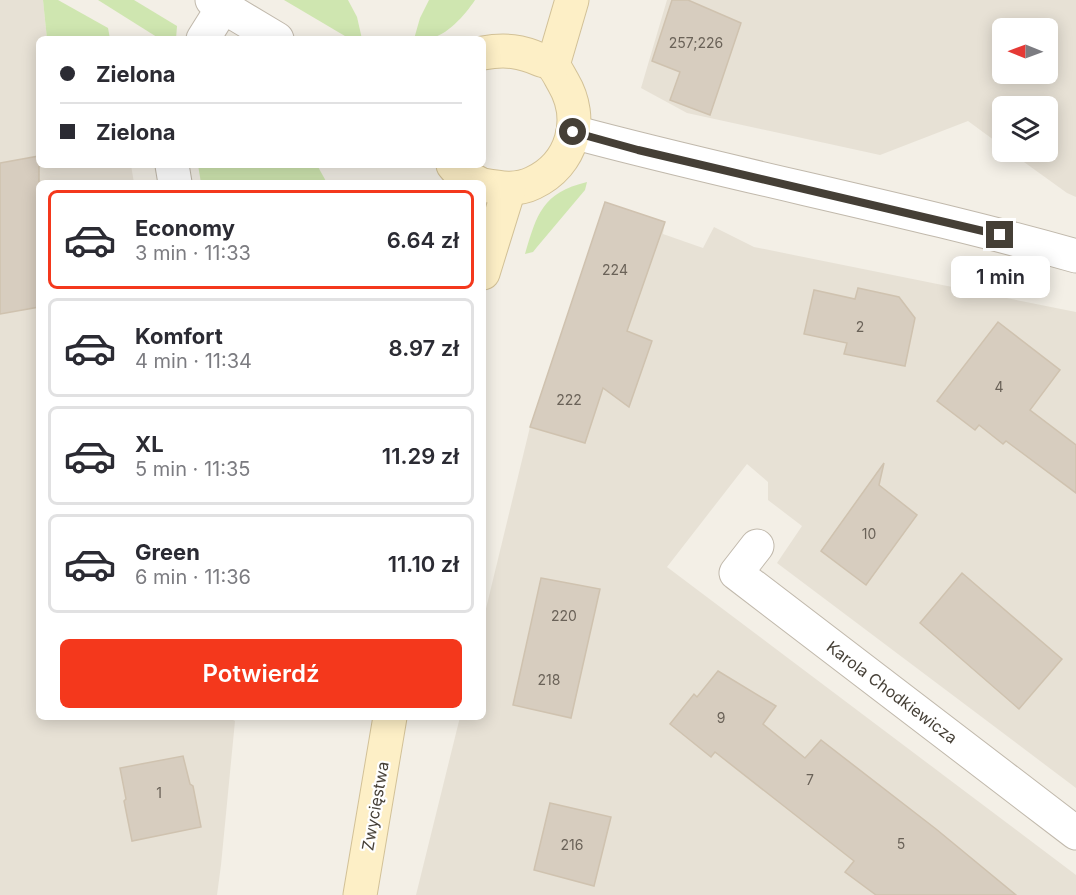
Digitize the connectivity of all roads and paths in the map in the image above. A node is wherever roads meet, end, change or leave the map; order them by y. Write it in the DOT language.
graph roads {
  1 [pos="572,0"];
  2 [pos="217,4"];
  3 [pos="204,36"];
  4 [pos="272,36"];
  5 [pos="486,52"];
  6 [pos="553,65"];
  7 [pos="573,132"];
  8 [pos="456,168"];
  9 [pos="477,180"];
  10 [pos="490,186"];
  11 [pos="486,236"];
  12 [pos="1076,256"];
  13 [pos="757,546"];
  14 [pos="389,720"];
  15 [pos="1076,833"];
  16 [pos="360,895"];
  1 -- 6 [label="main road"];
  2 -- 3 [label="street"];
  2 -- 4 [label="street"];
  5 -- 6 [label="main road"];
  6 -- 7 [label="main road"];
  7 -- 10 [label="main road"];
  7 -- 12 [label="street"];
  8 -- 9 [label="main road"];
  10 -- 11 [label="main road"];
  13 -- 15 [label="street, Karola Chodkiewicza"];
  14 -- 16 [label="main road, Zwycięstwa"];
}
